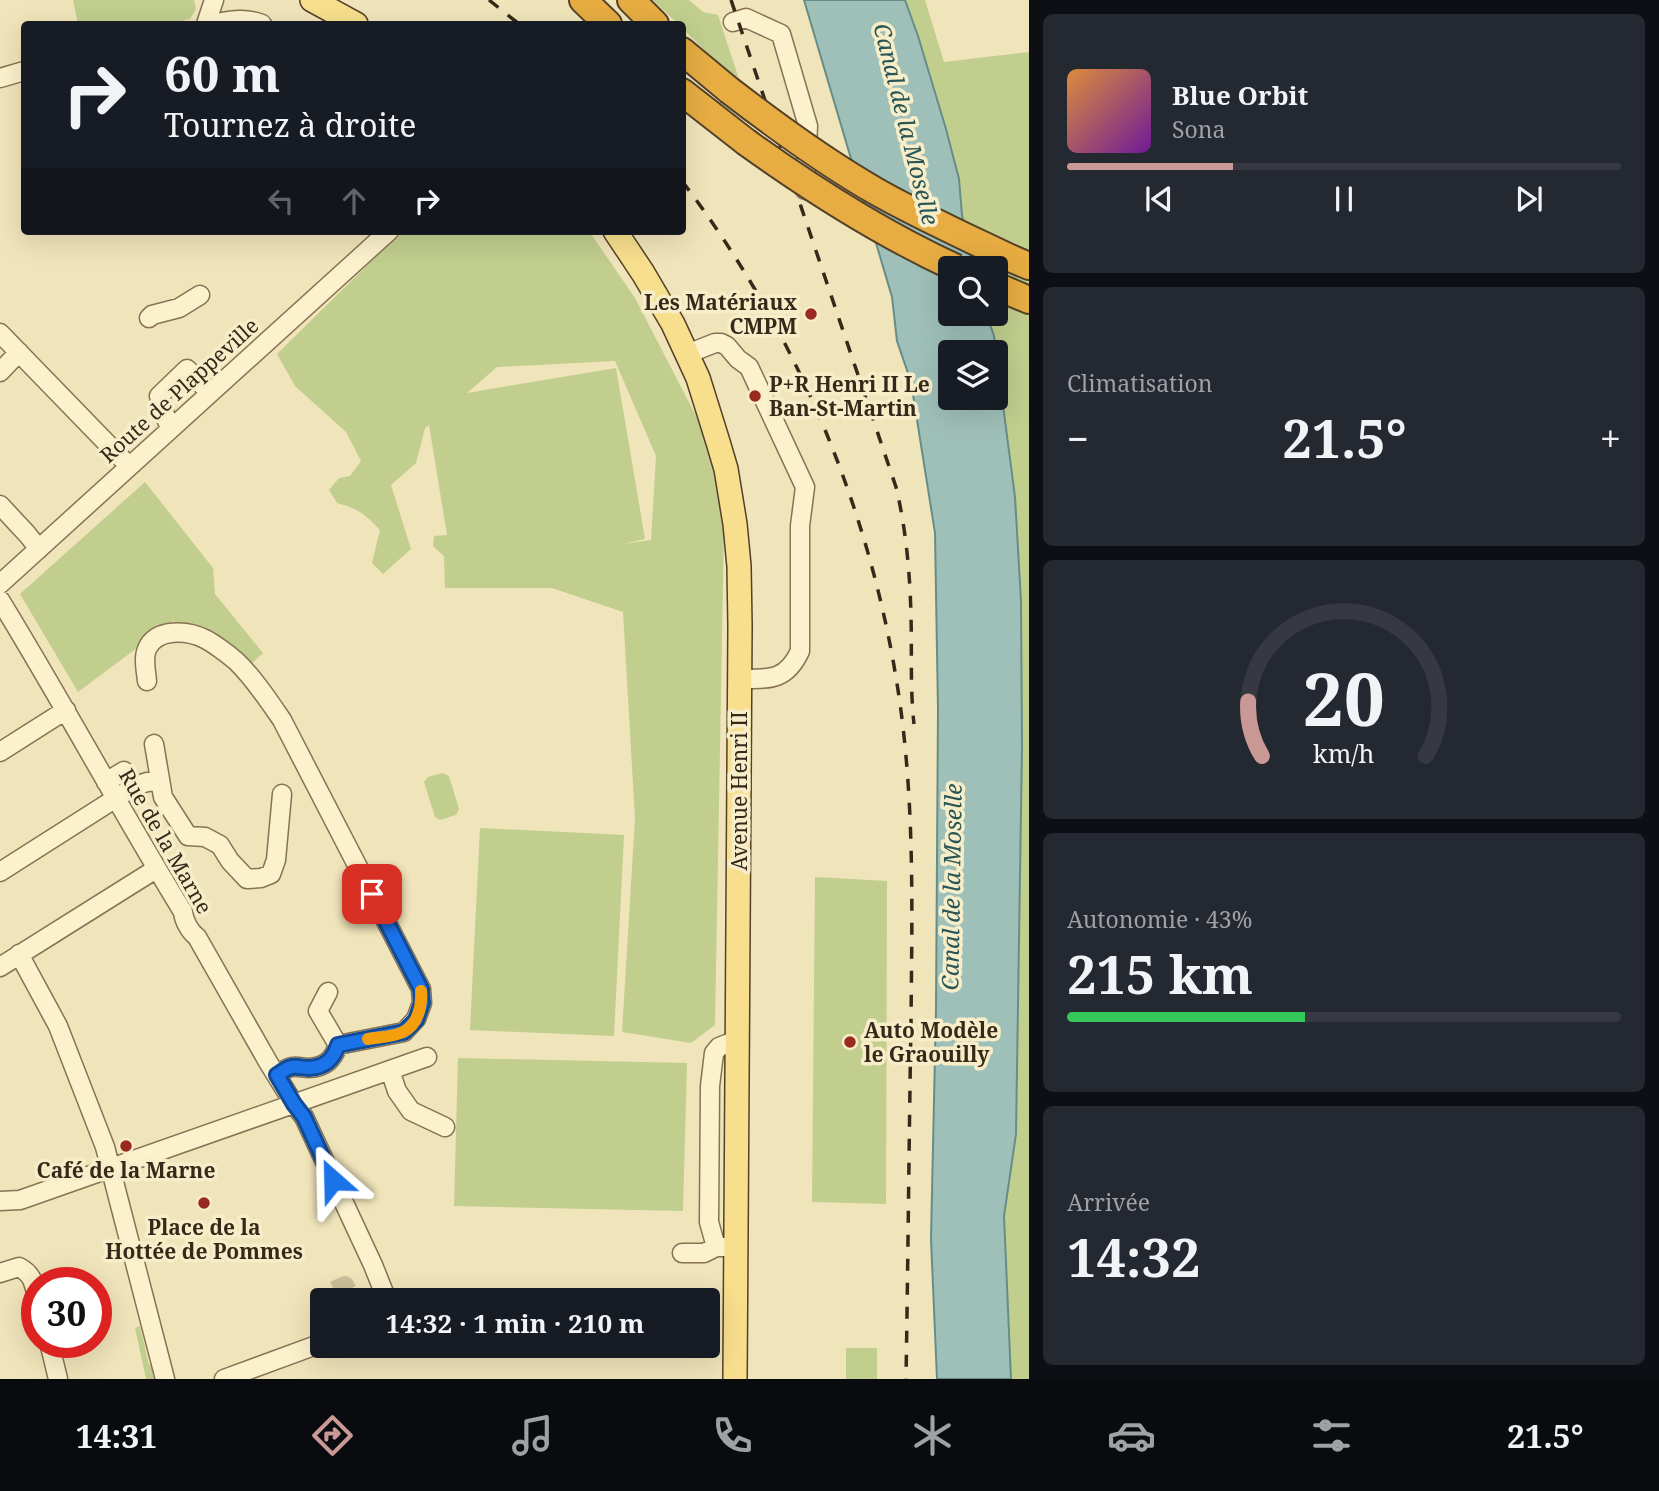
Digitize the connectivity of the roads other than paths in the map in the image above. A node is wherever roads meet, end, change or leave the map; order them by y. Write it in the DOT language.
graph roads {
  1 [pos="214,0"];
  2 [pos="312,0"];
  3 [pos="583,0"];
  4 [pos="631,0"];
  5 [pos="209,21"];
  6 [pos="230,21"];
  7 [pos="251,21"];
  8 [pos="350,21"];
  9 [pos="605,21"];
  10 [pos="652,21"];
  11 [pos="733,22"];
  12 [pos="686,54"];
  13 [pos="21,72"];
  14 [pos="0,78"];
  15 [pos="686,95"];
  16 [pos="805,193"];
  17 [pos="385,235"];
  18 [pos="618,235"];
  19 [pos="938,259"];
  20 [pos="1029,266"];
  21 [pos="1008,291"];
  22 [pos="200,295"];
  23 [pos="1029,300"];
  24 [pos="149,318"];
  25 [pos="0,333"];
  26 [pos="19,352"];
  27 [pos="687,354"];
  28 [pos="0,372"];
  29 [pos="209,393"];
  30 [pos="172,427"];
  31 [pos="129,466"];
  32 [pos="0,505"];
  33 [pos="38,549"];
  34 [pos="0,584"];
  35 [pos="0,600"];
  36 [pos="739,679"];
  37 [pos="146,681"];
  38 [pos="66,710"];
  39 [pos="154,744"];
  40 [pos="0,752"];
  41 [pos="160,781"];
  42 [pos="111,790"];
  43 [pos="282,794"];
  44 [pos="156,869"];
  45 [pos="0,872"];
  46 [pos="19,954"];
  47 [pos="0,967"];
  48 [pos="328,992"];
  49 [pos="338,1045"];
  50 [pos="427,1057"];
  51 [pos="390,1070"];
  52 [pos="277,1075"];
  53 [pos="294,1104"];
  54 [pos="445,1127"];
  55 [pos="111,1169"];
  56 [pos="0,1201"];
  57 [pos="726,1247"];
  58 [pos="682,1253"];
  59 [pos="21,1268"];
  60 [pos="0,1273"];
  61 [pos="382,1288"];
  62 [pos="310,1347"];
  63 [pos="53,1358"];
  64 [pos="167,1376"];
  65 [pos="58,1379"];
  66 [pos="224,1379"];
  67 [pos="735,1379"];
  1 -- 5 [label="street"];
  2 -- 8 [label="main road"];
  3 -- 9 [label="highway"];
  4 -- 10 [label="highway"];
  6 -- 7 [label="street"];
  11 -- 16 [label="street"];
  12 -- 20 [label="highway, bridge"];
  13 -- 14 [label="street"];
  15 -- 19 [label="highway, bridge"];
  17 -- 29 [label="street, Route de Plappeville"];
  18 -- 27 [label="main road, Avenue Henri II"];
  21 -- 23 [label="highway"];
  22 -- 24 [label="street"];
  25 -- 26 [label="street"];
  26 -- 28 [label="street"];
  26 -- 31 [label="street"];
  27 -- 36 [label="main road, Avenue Henri II"];
  27 -- 36 [label="street"];
  29 -- 30 [label="street, Route de Plappeville"];
  29 -- 30 [label="street"];
  30 -- 31 [label="street, Route de Plappeville"];
  31 -- 33 [label="street, Route de Plappeville"];
  32 -- 33 [label="street"];
  33 -- 34 [label="street, Route de Plappeville"];
  35 -- 38 [label="street, Rue de la Marne"];
  36 -- 57 [label="main road, Avenue Henri II"];
  37 -- 49 [label="street"];
  38 -- 40 [label="street"];
  38 -- 42 [label="street, Rue de la Marne"];
  39 -- 41 [label="street"];
  41 -- 42 [label="street"];
  41 -- 43 [label="street"];
  42 -- 44 [label="street, Rue de la Marne"];
  42 -- 45 [label="street"];
  44 -- 46 [label="street"];
  44 -- 52 [label="street, Rue de la Marne"];
  46 -- 47 [label="street"];
  46 -- 55 [label="street"];
  48 -- 49 [label="street"];
  49 -- 52 [label="street"];
  50 -- 51 [label="street"];
  51 -- 53 [label="street"];
  51 -- 54 [label="street"];
  52 -- 53 [label="street, Rue de la Marne"];
  53 -- 55 [label="street"];
  53 -- 61 [label="street, Rue de la Marne"];
  55 -- 56 [label="street"];
  55 -- 64 [label="street"];
  57 -- 58 [label="street"];
  57 -- 67 [label="main road, Avenue Henri II"];
  59 -- 60 [label="street"];
  62 -- 66 [label="street"];
  63 -- 65 [label="street"];
}
